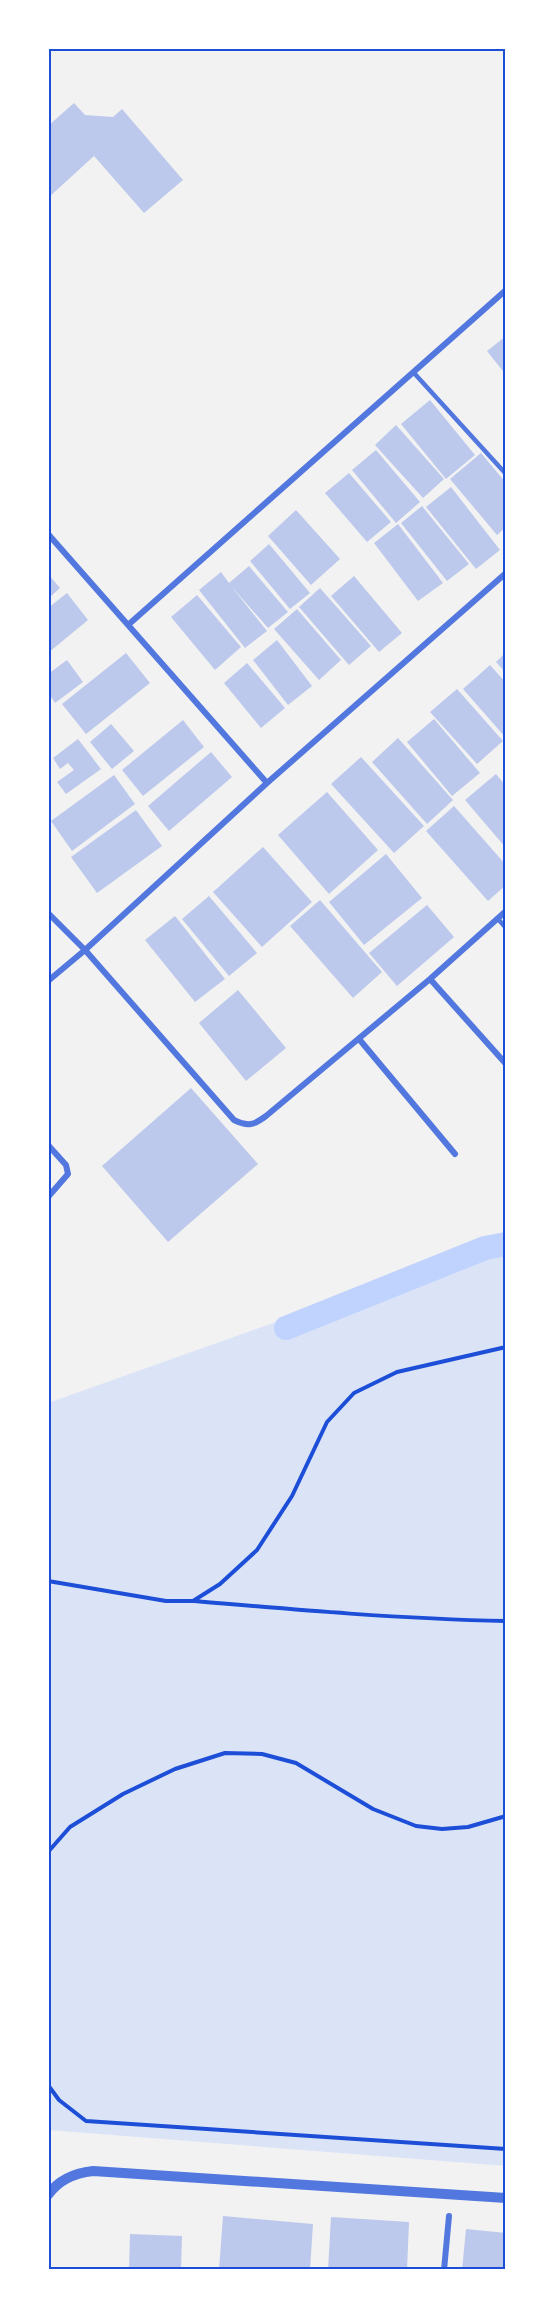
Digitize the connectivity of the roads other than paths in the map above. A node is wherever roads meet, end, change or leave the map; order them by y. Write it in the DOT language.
graph roads {
  1 [pos="506,290"];
  2 [pos="414,373"];
  3 [pos="506,474"];
  4 [pos="48,534"];
  5 [pos="506,573"];
  6 [pos="128,625"];
  7 [pos="267,783"];
  8 [pos="506,911"];
  9 [pos="48,913"];
  10 [pos="498,919"];
  11 [pos="506,928"];
  12 [pos="85,950"];
  13 [pos="430,979"];
  14 [pos="48,981"];
  15 [pos="359,1039"];
  16 [pos="506,1064"];
  17 [pos="48,1145"];
  18 [pos="455,1154"];
  19 [pos="48,1197"];
  20 [pos="48,2195"];
  21 [pos="506,2198"];
  22 [pos="449,2216"];
  23 [pos="444,2270"];
  1 -- 2 [label="street"];
  2 -- 3 [label="lane"];
  2 -- 6 [label="street"];
  4 -- 6 [label="street"];
  5 -- 7 [label="street"];
  6 -- 7 [label="street"];
  7 -- 12 [label="street"];
  8 -- 10 [label="street"];
  9 -- 12 [label="street"];
  10 -- 11 [label="lane"];
  10 -- 13 [label="street"];
  12 -- 14 [label="street"];
  12 -- 15 [label="street"];
  13 -- 15 [label="street"];
  13 -- 16 [label="street"];
  15 -- 18 [label="street"];
  17 -- 19 [label="street"];
  20 -- 21 [label="street"];
  22 -- 23 [label="street"];
}
